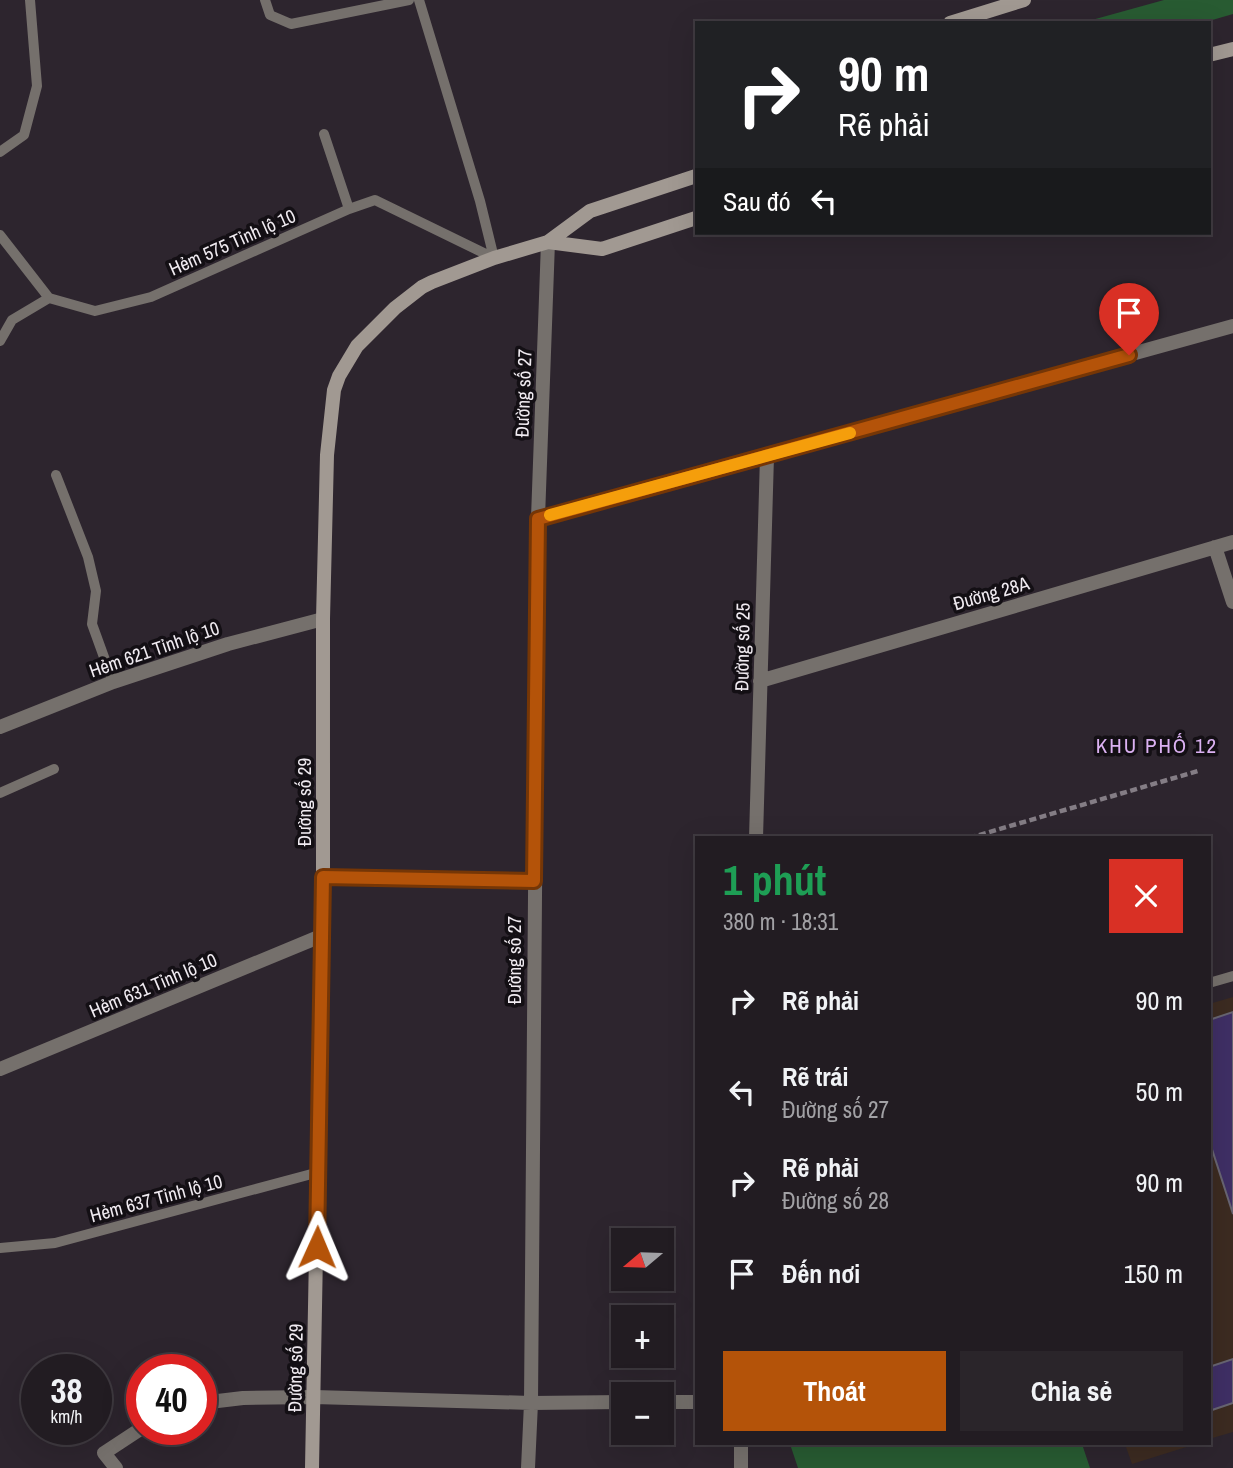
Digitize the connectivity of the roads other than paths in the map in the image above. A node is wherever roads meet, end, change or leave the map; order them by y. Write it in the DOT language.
graph roads {
  1 [pos="30,0"];
  2 [pos="265,0"];
  3 [pos="409,0"];
  4 [pos="419,0"];
  5 [pos="1024,0"];
  6 [pos="956,21"];
  7 [pos="1233,49"];
  8 [pos="1211,54"];
  9 [pos="324,134"];
  10 [pos="0,152"];
  11 [pos="695,176"];
  12 [pos="349,209"];
  13 [pos="695,218"];
  14 [pos="0,235"];
  15 [pos="548,243"];
  16 [pos="494,258"];
  17 [pos="49,298"];
  18 [pos="1233,326"];
  19 [pos="0,341"];
  20 [pos="767,456"];
  21 [pos="56,474"];
  22 [pos="538,519"];
  23 [pos="1233,542"];
  24 [pos="1215,547"];
  25 [pos="1233,601"];
  26 [pos="323,619"];
  27 [pos="760,681"];
  28 [pos="113,682"];
  29 [pos="0,727"];
  30 [pos="54,769"];
  31 [pos="0,793"];
  32 [pos="756,836"];
  33 [pos="323,877"];
  34 [pos="534,881"];
  35 [pos="321,936"];
  36 [pos="1233,976"];
  37 [pos="1211,982"];
  38 [pos="0,1069"];
  39 [pos="319,1172"];
  40 [pos="0,1248"];
  41 [pos="314,1397"];
  42 [pos="217,1401"];
  43 [pos="531,1402"];
  44 [pos="611,1402"];
  45 [pos="674,1402"];
  46 [pos="695,1402"];
  47 [pos="126,1439"];
  48 [pos="741,1445"];
  49 [pos="116,1468"];
  50 [pos="313,1468"];
  51 [pos="528,1468"];
  52 [pos="741,1468"];
  1 -- 10 [label="lane"];
  2 -- 3 [label="lane"];
  4 -- 16 [label="lane"];
  5 -- 6 [label="street"];
  7 -- 8 [label="street"];
  9 -- 12 [label="lane"];
  11 -- 15 [label="street"];
  12 -- 16 [label="lane, Hẻm 575 Tỉnh lộ 10"];
  12 -- 17 [label="lane, Hẻm 575 Tỉnh lộ 10"];
  13 -- 15 [label="street"];
  14 -- 17 [label="lane"];
  15 -- 16 [label="street, Đường số 29"];
  15 -- 22 [label="street, Đường số 27"];
  16 -- 26 [label="street, Đường số 29"];
  17 -- 19 [label="lane"];
  18 -- 20 [label="street"];
  20 -- 22 [label="street"];
  20 -- 27 [label="street, Đường số 25"];
  21 -- 28 [label="lane"];
  22 -- 34 [label="street, Đường số 27"];
  23 -- 24 [label="street, Đường 28A"];
  24 -- 25 [label="street"];
  24 -- 27 [label="street, Đường 28A"];
  26 -- 28 [label="street, Hẻm 621 Tỉnh lộ 10"];
  26 -- 33 [label="street, Đường số 29"];
  27 -- 32 [label="street, Đường số 25"];
  28 -- 29 [label="street, Hẻm 621 Tỉnh lộ 10"];
  30 -- 31 [label="lane"];
  33 -- 34 [label="street"];
  33 -- 35 [label="street, Đường số 29"];
  34 -- 43 [label="street, Đường số 27"];
  35 -- 38 [label="street, Hẻm 631 Tỉnh lộ 10"];
  35 -- 39 [label="street, Đường số 29"];
  36 -- 37 [label="lane"];
  39 -- 40 [label="lane, Hẻm 637 Tỉnh lộ 10"];
  39 -- 41 [label="street, Đường số 29"];
  41 -- 42 [label="street"];
  41 -- 43 [label="street"];
  41 -- 50 [label="street, Đường số 29"];
  43 -- 44 [label="street"];
  43 -- 51 [label="street, Đường số 27"];
  45 -- 46 [label="street"];
  47 -- 49 [label="street"];
  48 -- 52 [label="street"];
}
